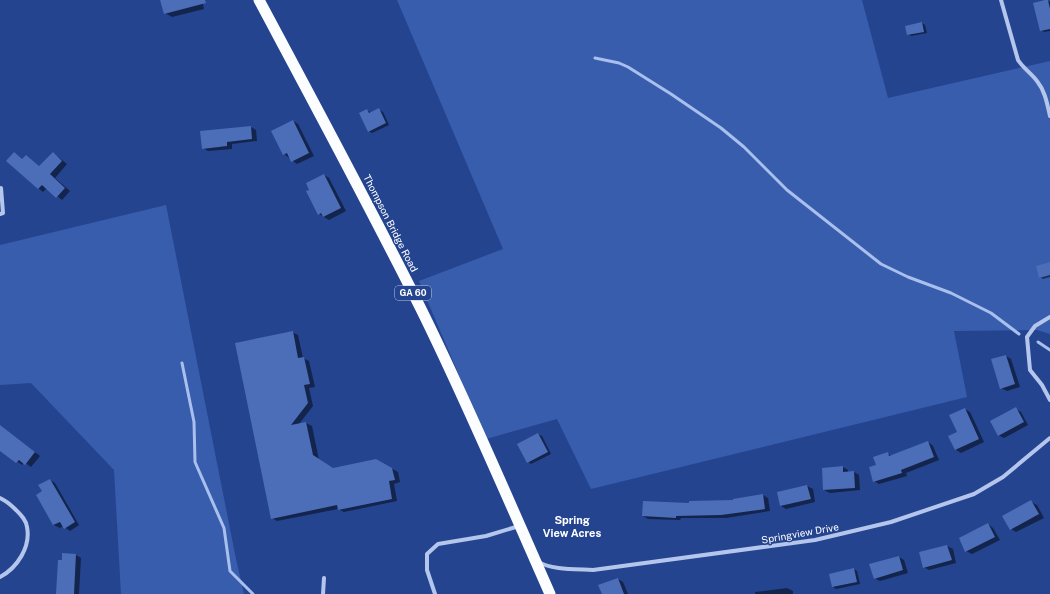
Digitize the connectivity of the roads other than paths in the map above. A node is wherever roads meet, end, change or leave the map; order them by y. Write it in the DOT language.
graph roads {
  1 [pos="259,0"];
  2 [pos="1002,0"];
  3 [pos="1050,116"];
  4 [pos="1,188"];
  5 [pos="0,214"];
  6 [pos="1050,317"];
  7 [pos="1050,400"];
  8 [pos="1050,438"];
  9 [pos="0,498"];
  10 [pos="519,526"];
  11 [pos="533,556"];
  12 [pos="0,576"];
  13 [pos="324,578"];
  14 [pos="323,594"];
  15 [pos="435,594"];
  16 [pos="550,594"];
  1 -- 10 [label="highway, Thompson Bridge Road / GA 60"];
  2 -- 3 [label="street"];
  4 -- 5 [label="street"];
  6 -- 7 [label="street"];
  8 -- 11 [label="street, Springview Drive"];
  9 -- 12 [label="street"];
  10 -- 11 [label="highway, Thompson Bridge Road / GA 60"];
  10 -- 15 [label="street"];
  11 -- 16 [label="highway, Thompson Bridge Road / GA 60"];
  13 -- 14 [label="street"];
}
